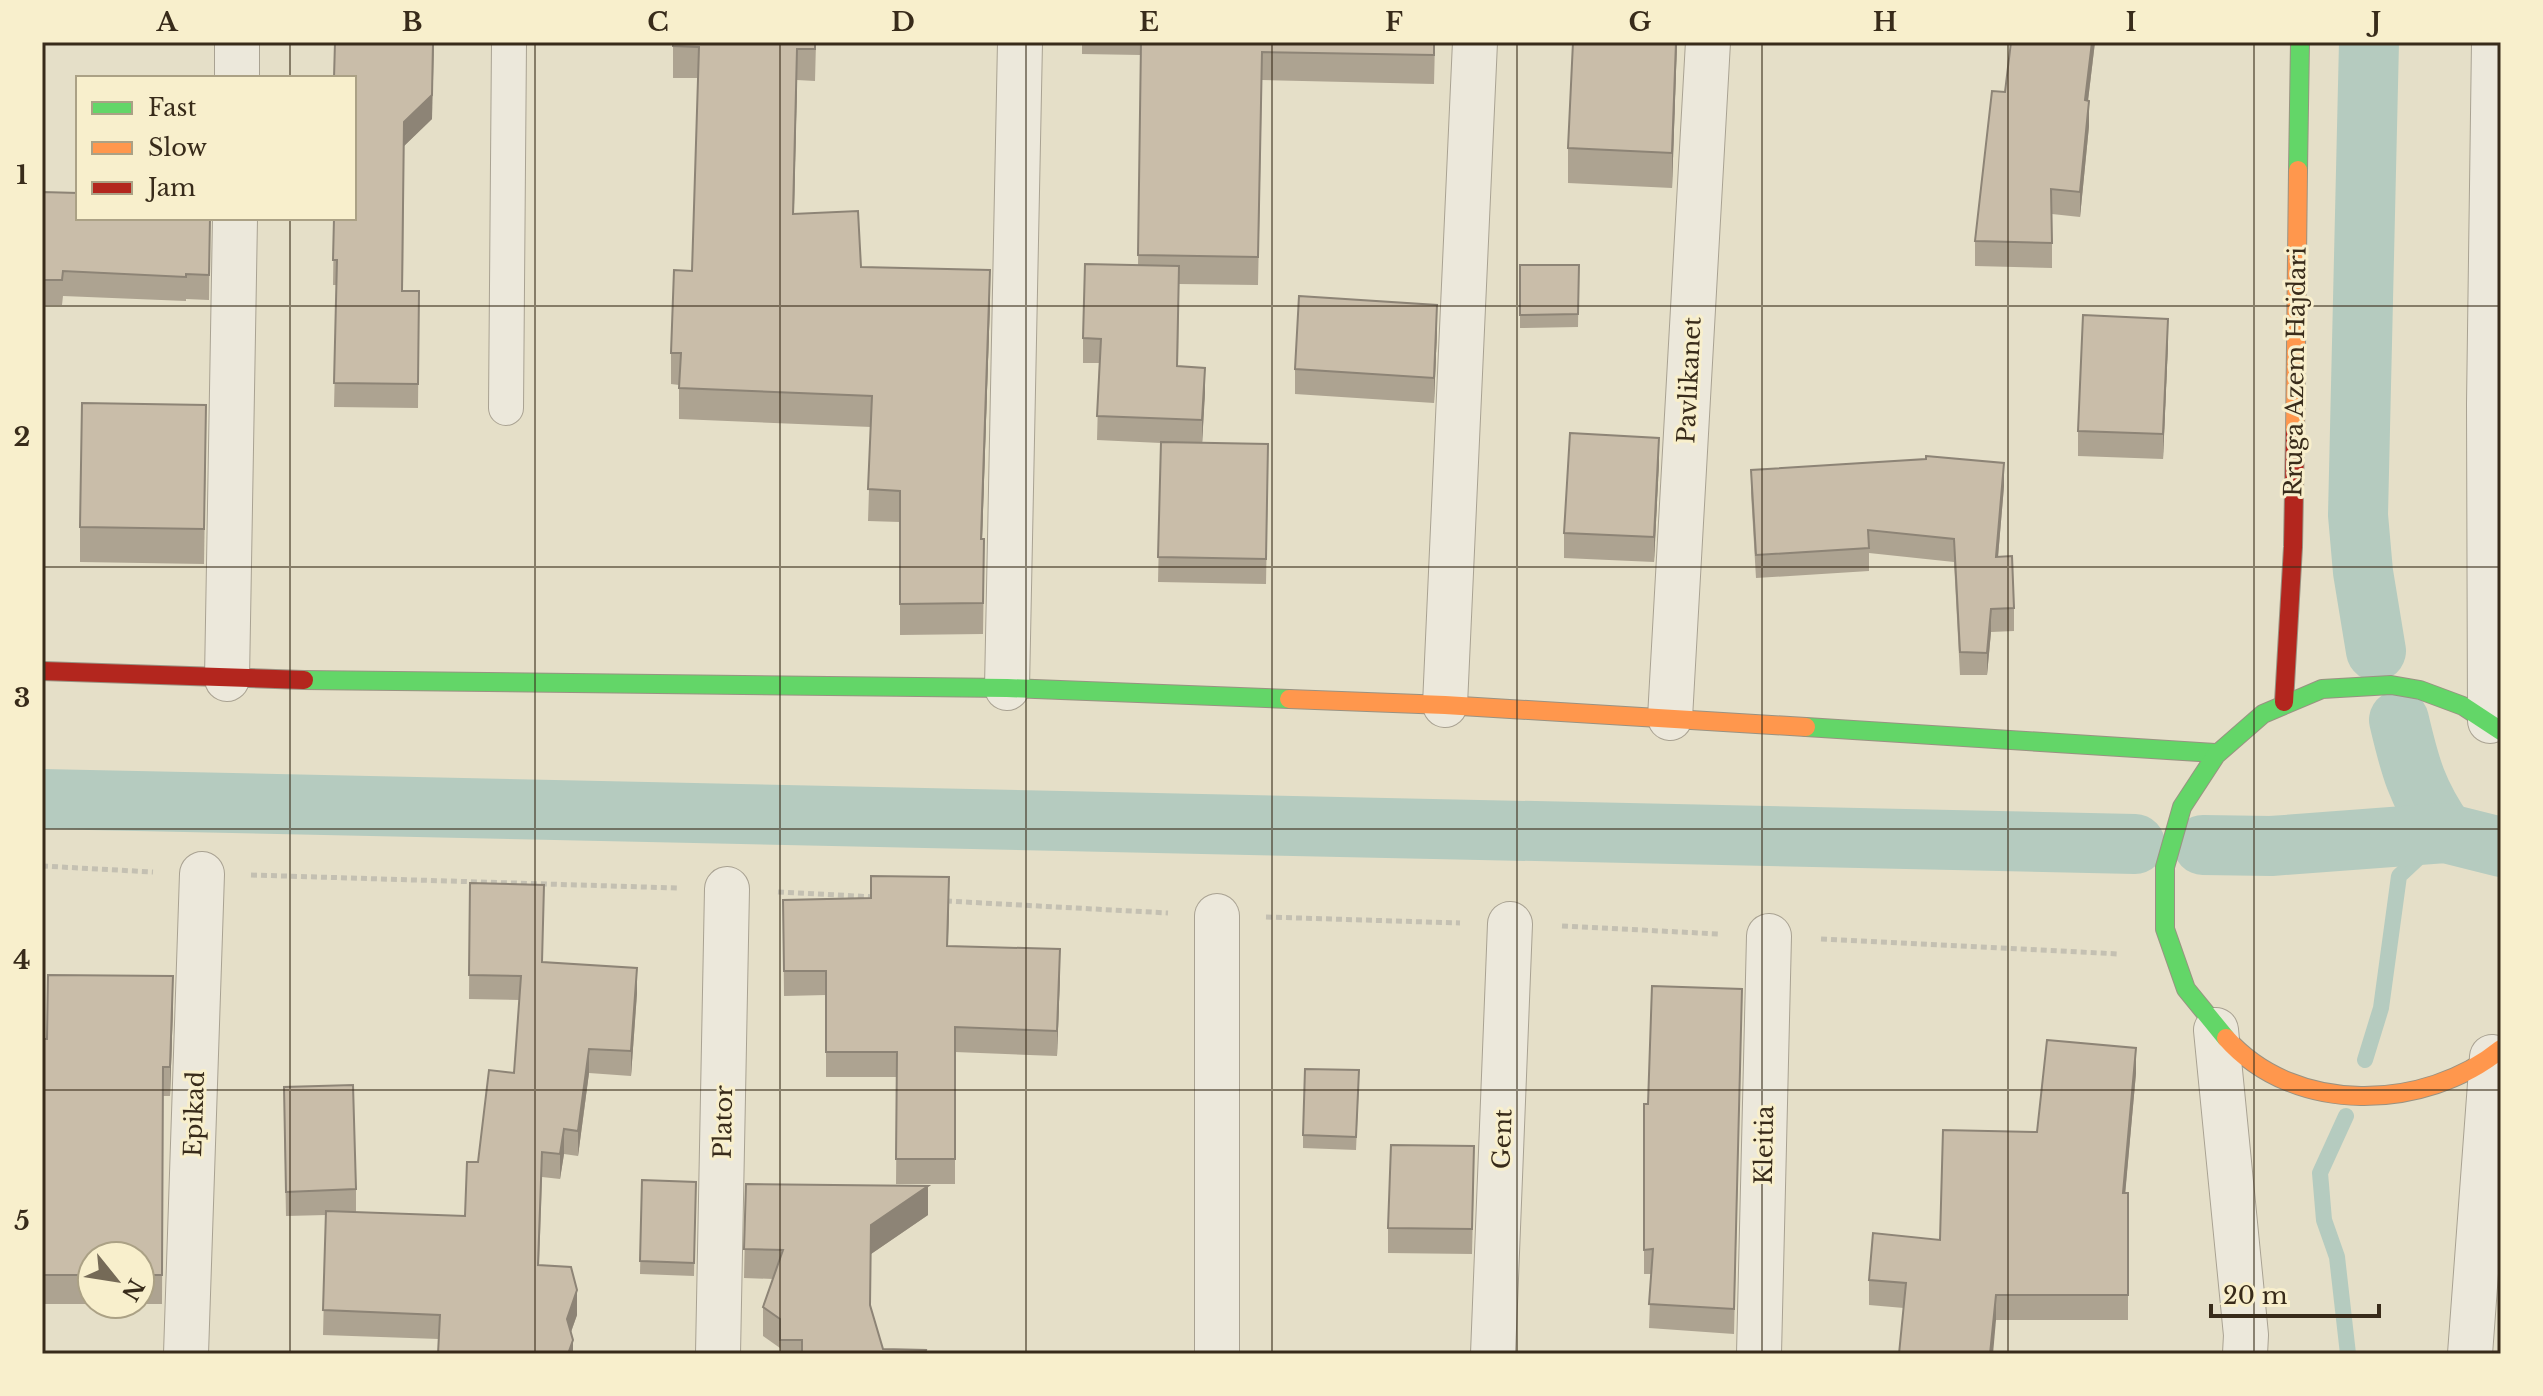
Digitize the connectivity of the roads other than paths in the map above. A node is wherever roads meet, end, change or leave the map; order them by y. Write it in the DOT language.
graph roads {
  1 [pos="237,42"];
  2 [pos="509,42"];
  3 [pos="1020,42"];
  4 [pos="1475,42"];
  5 [pos="1708,42"];
  6 [pos="2300,42"];
  7 [pos="2494,42"];
  8 [pos="237,76"];
  9 [pos="235,220"];
  10 [pos="506,408"];
  11 [pos="42,671"];
  12 [pos="227,679"];
  13 [pos="1007,688"];
  14 [pos="2284,702"];
  15 [pos="1445,705"];
  16 [pos="1670,718"];
  17 [pos="2496,726"];
  18 [pos="2215,753"];
  19 [pos="202,874"];
  20 [pos="727,889"];
  21 [pos="1217,916"];
  22 [pos="1510,924"];
  23 [pos="1769,936"];
  24 [pos="2216,1030"];
  25 [pos="2497,1053"];
  26 [pos="186,1354"];
  27 [pos="718,1354"];
  28 [pos="1217,1354"];
  29 [pos="1493,1354"];
  30 [pos="1759,1354"];
  31 [pos="2245,1354"];
  32 [pos="2470,1354"];
  1 -- 8 [label="street"];
  2 -- 10 [label="lane"];
  3 -- 13 [label="street"];
  4 -- 15 [label="street"];
  5 -- 16 [label="street, Pavlikanet"];
  6 -- 14 [label="street, Rruga Azem Hajdari"];
  7 -- 17 [label="street"];
  9 -- 12 [label="street"];
  11 -- 12 [label="street"];
  12 -- 13 [label="street"];
  13 -- 15 [label="street"];
  14 -- 17 [label="street"];
  14 -- 18 [label="street"];
  15 -- 16 [label="street"];
  16 -- 18 [label="street"];
  18 -- 24 [label="street"];
  19 -- 26 [label="street, Epikad"];
  20 -- 27 [label="street, Plator"];
  21 -- 28 [label="street"];
  22 -- 29 [label="street, Gent"];
  23 -- 30 [label="street, Kleitia"];
  24 -- 25 [label="street"];
  24 -- 31 [label="street"];
  25 -- 32 [label="street"];
}
